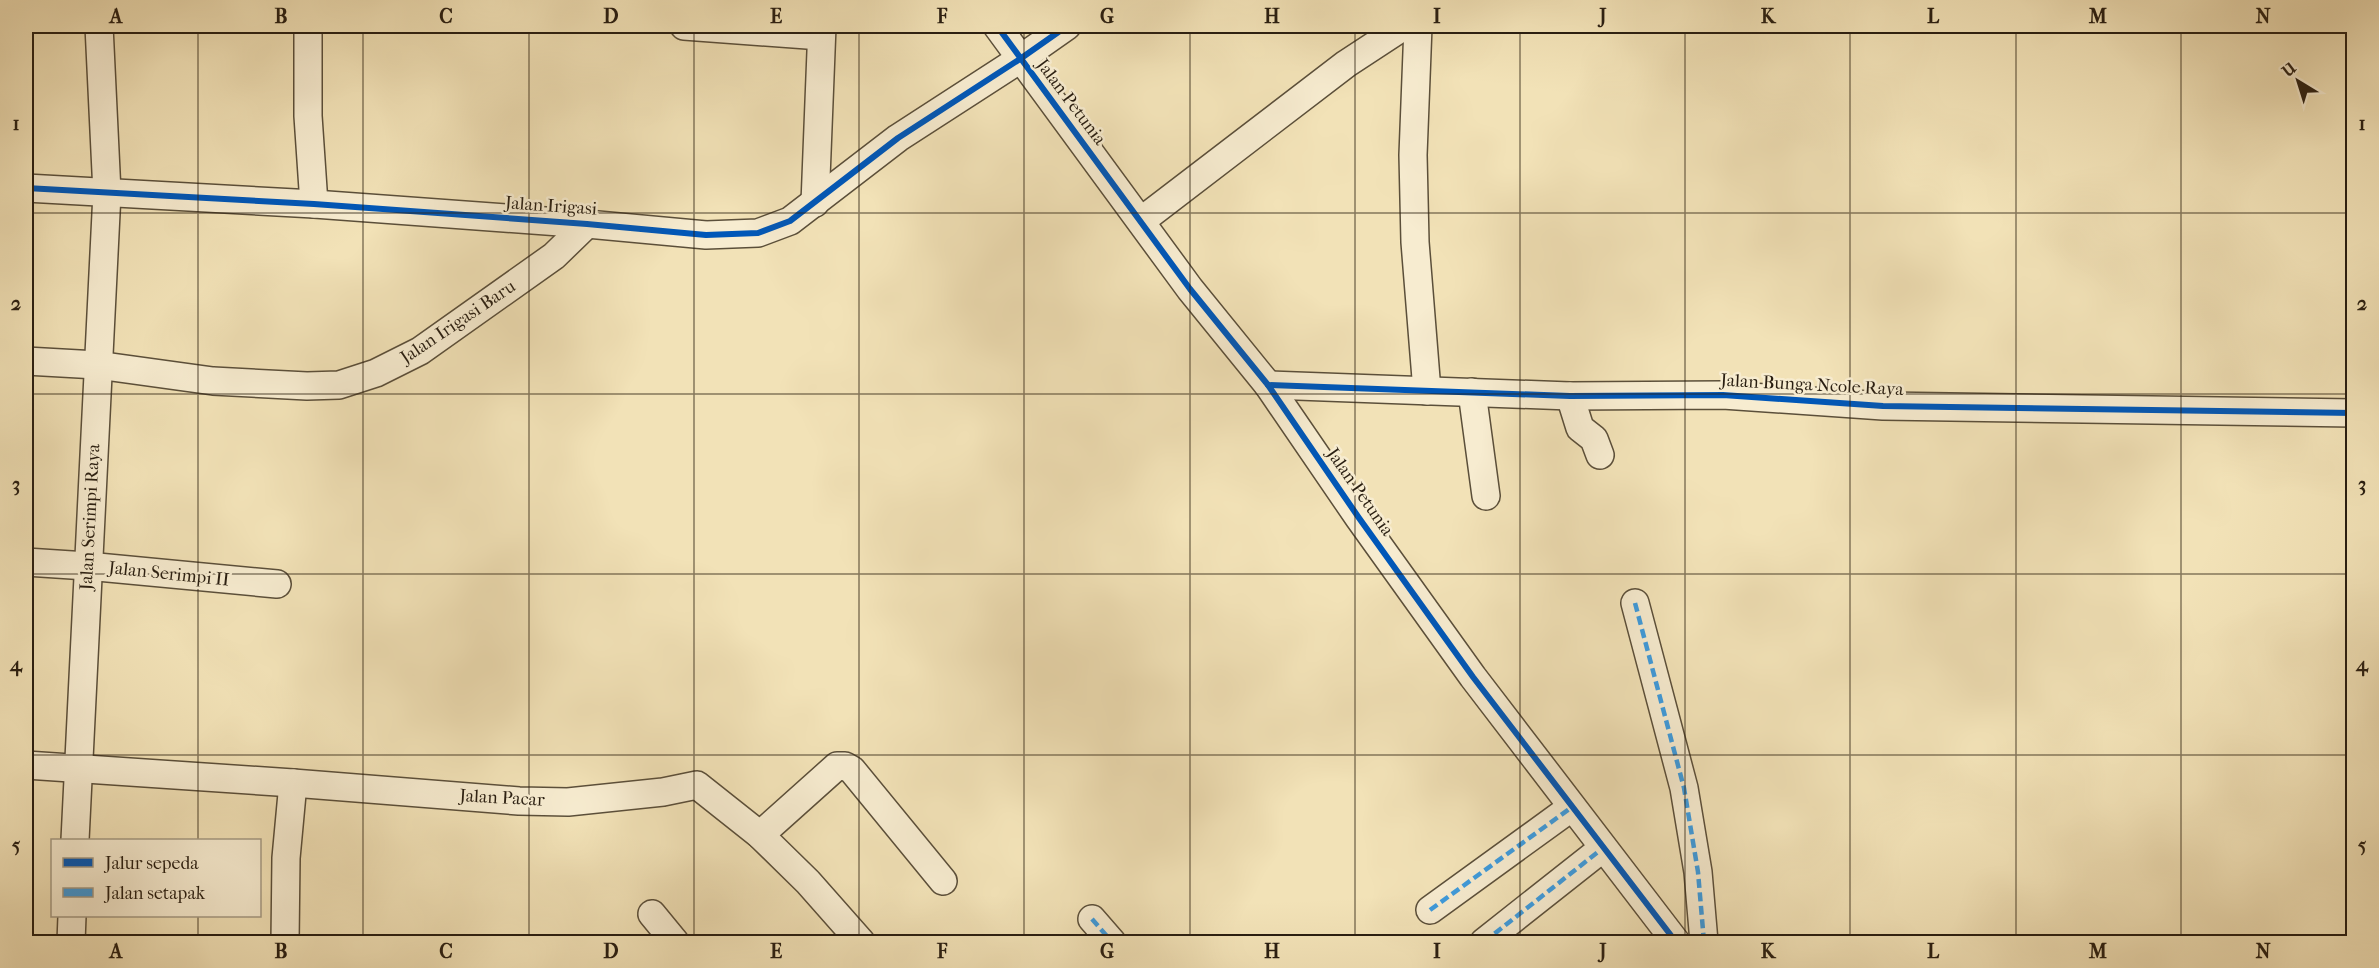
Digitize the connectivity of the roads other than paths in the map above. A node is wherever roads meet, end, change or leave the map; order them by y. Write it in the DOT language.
graph roads {
  1 [pos="99,26"];
  2 [pos="308,26"];
  3 [pos="684,26"];
  4 [pos="997,26"];
  5 [pos="1067,26"];
  6 [pos="1404,26"];
  7 [pos="1418,26"];
  8 [pos="822,31"];
  9 [pos="1020,59"];
  10 [pos="26,188"];
  11 [pos="106,193"];
  12 [pos="814,203"];
  13 [pos="314,204"];
  14 [pos="1141,221"];
  15 [pos="587,224"];
  16 [pos="26,361"];
  17 [pos="97,365"];
  18 [pos="1268,385"];
  19 [pos="1426,391"];
  20 [pos="1472,392"];
  21 [pos="1570,396"];
  22 [pos="2354,413"];
  23 [pos="1600,455"];
  24 [pos="1486,496"];
  25 [pos="26,562"];
  26 [pos="87,566"];
  27 [pos="277,584"];
  28 [pos="1635,603"];
  29 [pos="26,765"];
  30 [pos="78,768"];
  31 [pos="293,783"];
  32 [pos="1572,807"];
  33 [pos="760,835"];
  34 [pos="75,839"];
  35 [pos="1603,848"];
  36 [pos="944,881"];
  37 [pos="1430,910"];
  38 [pos="652,914"];
  39 [pos="72,917"];
  40 [pos="1092,919"];
  41 [pos="72,942"];
  42 [pos="285,942"];
  43 [pos="675,942"];
  44 [pos="861,942"];
  45 [pos="1112,942"];
  46 [pos="1484,942"];
  47 [pos="1676,942"];
  48 [pos="1704,942"];
  1 -- 11 [label="street, Jalan Serimpi Raya"];
  2 -- 13 [label="street"];
  3 -- 8 [label="street"];
  4 -- 9 [label="street, Jalan Petunia"];
  5 -- 9 [label="street, Jalan Irigasi"];
  6 -- 14 [label="street"];
  7 -- 19 [label="street"];
  8 -- 12 [label="street"];
  9 -- 12 [label="street, Jalan Irigasi"];
  9 -- 14 [label="street, Jalan Petunia"];
  10 -- 11 [label="street, Jalan Irigasi"];
  11 -- 13 [label="street, Jalan Irigasi"];
  11 -- 17 [label="street, Jalan Serimpi Raya"];
  12 -- 15 [label="street, Jalan Irigasi"];
  13 -- 15 [label="street, Jalan Irigasi"];
  14 -- 18 [label="street, Jalan Petunia"];
  15 -- 17 [label="street, Jalan Irigasi Baru"];
  16 -- 17 [label="street, Jalan Irigasi Baru"];
  17 -- 26 [label="street, Jalan Serimpi Raya"];
  18 -- 19 [label="street, Jalan Bunga Ncole Raya"];
  18 -- 32 [label="street, Jalan Petunia"];
  19 -- 20 [label="street, Jalan Bunga Ncole Raya"];
  20 -- 21 [label="street, Jalan Bunga Ncole Raya"];
  20 -- 24 [label="street"];
  21 -- 22 [label="street, Jalan Bunga Ncole Raya"];
  21 -- 23 [label="street"];
  25 -- 26 [label="street, Jalan Serimpi II"];
  26 -- 27 [label="street, Jalan Serimpi II"];
  26 -- 30 [label="street, Jalan Serimpi Raya"];
  28 -- 48 [label="street"];
  29 -- 30 [label="street, Jalan Pacar"];
  30 -- 31 [label="street, Jalan Pacar"];
  30 -- 34 [label="street, Jalan Serimpi Raya"];
  31 -- 33 [label="street, Jalan Pacar"];
  31 -- 42 [label="street"];
  32 -- 35 [label="street, Jalan Petunia"];
  32 -- 37 [label="street"];
  33 -- 36 [label="street"];
  33 -- 44 [label="street, Jalan Pacar"];
  35 -- 46 [label="street"];
  35 -- 47 [label="street, Jalan Petunia"];
  38 -- 43 [label="street"];
  39 -- 41 [label="street"];
  40 -- 45 [label="street"];
}
